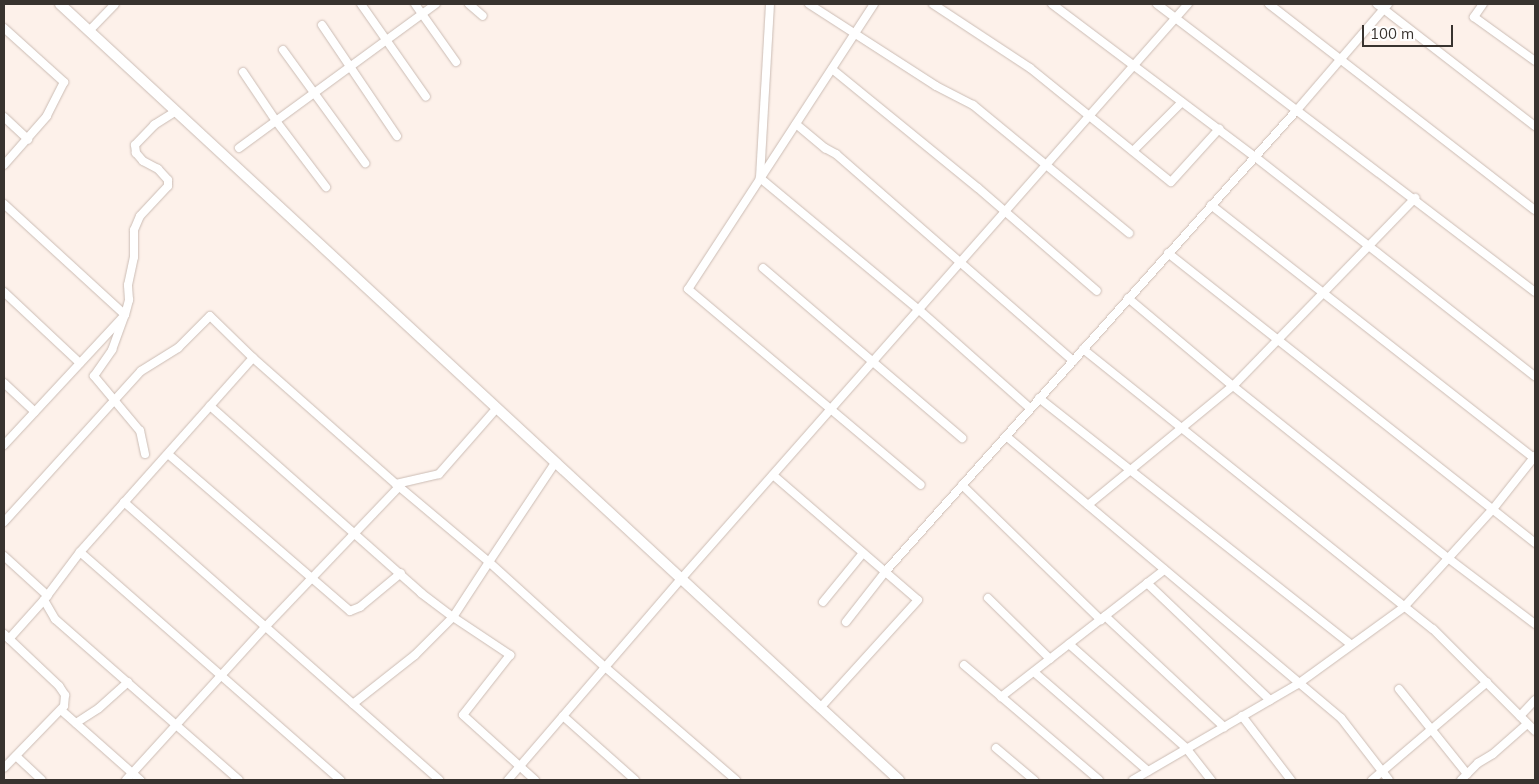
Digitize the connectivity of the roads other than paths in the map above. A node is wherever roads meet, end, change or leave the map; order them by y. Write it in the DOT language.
graph roads {
  1 [pos="60,4"];
  2 [pos="115,4"];
  3 [pos="361,4"];
  4 [pos="415,4"];
  5 [pos="436,4"];
  6 [pos="469,4"];
  7 [pos="770,4"];
  8 [pos="809,4"];
  9 [pos="874,4"];
  10 [pos="932,4"];
  11 [pos="1052,4"];
  12 [pos="1157,4"];
  13 [pos="1188,4"];
  14 [pos="1269,4"];
  15 [pos="1481,4"];
  16 [pos="1383,5"];
  17 [pos="423,15"];
  18 [pos="483,16"];
  19 [pos="1175,18"];
  20 [pos="322,25"];
  21 [pos="4,28"];
  22 [pos="89,31"];
  23 [pos="855,34"];
  24 [pos="387,41"];
  25 [pos="283,50"];
  26 [pos="1340,59"];
  27 [pos="1535,61"];
  28 [pos="456,62"];
  29 [pos="1133,65"];
  30 [pos="351,67"];
  31 [pos="832,69"];
  32 [pos="244,72"];
  33 [pos="314,94"];
  34 [pos="426,97"];
  35 [pos="1182,102"];
  36 [pos="176,111"];
  37 [pos="1296,111"];
  38 [pos="1090,115"];
  39 [pos="4,117"];
  40 [pos="276,121"];
  41 [pos="796,124"];
  42 [pos="1535,126"];
  43 [pos="1219,129"];
  44 [pos="397,136"];
  45 [pos="28,139"];
  46 [pos="239,148"];
  47 [pos="1133,151"];
  48 [pos="1254,156"];
  49 [pos="365,163"];
  50 [pos="1047,163"];
  51 [pos="4,166"];
  52 [pos="760,178"];
  53 [pos="326,187"];
  54 [pos="1415,198"];
  55 [pos="4,204"];
  56 [pos="1211,205"];
  57 [pos="1535,210"];
  58 [pos="1004,211"];
  59 [pos="1129,233"];
  60 [pos="1369,246"];
  61 [pos="1168,253"];
  62 [pos="960,261"];
  63 [pos="763,268"];
  64 [pos="1097,291"];
  65 [pos="4,292"];
  66 [pos="1535,292"];
  67 [pos="1323,293"];
  68 [pos="1128,298"];
  69 [pos="918,309"];
  70 [pos="125,315"];
  71 [pos="1278,340"];
  72 [pos="1083,349"];
  73 [pos="253,358"];
  74 [pos="873,360"];
  75 [pos="1073,361"];
  76 [pos="80,363"];
  77 [pos="1535,376"];
  78 [pos="4,383"];
  79 [pos="1233,386"];
  80 [pos="1039,398"];
  81 [pos="115,400"];
  82 [pos="210,406"];
  83 [pos="1030,408"];
  84 [pos="496,409"];
  85 [pos="830,409"];
  86 [pos="35,412"];
  87 [pos="1184,429"];
  88 [pos="1006,436"];
  89 [pos="962,438"];
  90 [pos="4,444"];
  91 [pos="144,454"];
  92 [pos="168,454"];
  93 [pos="1535,458"];
  94 [pos="555,464"];
  95 [pos="1130,470"];
  96 [pos="772,475"];
  97 [pos="397,485"];
  98 [pos="921,485"];
  99 [pos="962,485"];
  100 [pos="124,502"];
  101 [pos="1088,505"];
  102 [pos="1492,509"];
  103 [pos="4,522"];
  104 [pos="355,533"];
  105 [pos="1535,543"];
  106 [pos="80,552"];
  107 [pos="863,553"];
  108 [pos="4,556"];
  109 [pos="1448,558"];
  110 [pos="489,562"];
  111 [pos="1164,570"];
  112 [pos="885,572"];
  113 [pos="401,573"];
  114 [pos="310,578"];
  115 [pos="681,579"];
  116 [pos="1147,584"];
  117 [pos="46,598"];
  118 [pos="988,598"];
  119 [pos="823,602"];
  120 [pos="1404,607"];
  121 [pos="453,617"];
  122 [pos="1103,618"];
  123 [pos="846,622"];
  124 [pos="1535,624"];
  125 [pos="266,626"];
  126 [pos="7,637"];
  127 [pos="1069,644"];
  128 [pos="1350,644"];
  129 [pos="1050,659"];
  130 [pos="964,665"];
  131 [pos="605,668"];
  132 [pos="1034,672"];
  133 [pos="222,675"];
  134 [pos="128,682"];
  135 [pos="1487,682"];
  136 [pos="1298,684"];
  137 [pos="1399,689"];
  138 [pos="1001,697"];
  139 [pos="1270,700"];
  140 [pos="1535,700"];
  141 [pos="353,704"];
  142 [pos="820,708"];
  143 [pos="61,710"];
  144 [pos="563,716"];
  145 [pos="1242,716"];
  146 [pos="1520,716"];
  147 [pos="76,723"];
  148 [pos="1528,724"];
  149 [pos="176,726"];
  150 [pos="1224,727"];
  151 [pos="1432,729"];
  152 [pos="1535,731"];
  153 [pos="996,748"];
  154 [pos="1186,748"];
  155 [pos="16,756"];
  156 [pos="520,767"];
  157 [pos="4,768"];
  158 [pos="1148,771"];
  159 [pos="1382,772"];
  160 [pos="132,773"];
  161 [pos="1468,774"];
  162 [pos="42,780"];
  163 [pos="126,780"];
  164 [pos="140,780"];
  165 [pos="239,780"];
  166 [pos="340,780"];
  167 [pos="439,780"];
  168 [pos="508,780"];
  169 [pos="535,780"];
  170 [pos="635,780"];
  171 [pos="736,780"];
  172 [pos="899,780"];
  173 [pos="1034,780"];
  174 [pos="1099,780"];
  175 [pos="1133,780"];
  176 [pos="1211,780"];
  177 [pos="1291,780"];
  178 [pos="1372,780"];
  179 [pos="1389,780"];
  180 [pos="1461,780"];
  1 -- 22 [label="main road"];
  2 -- 22 [label="street"];
  3 -- 24 [label="street"];
  4 -- 17 [label="street"];
  5 -- 17 [label="street"];
  6 -- 18 [label="street"];
  7 -- 52 [label="street"];
  8 -- 23 [label="street"];
  9 -- 23 [label="street"];
  10 -- 38 [label="street"];
  11 -- 29 [label="street"];
  12 -- 19 [label="street"];
  13 -- 19 [label="street"];
  14 -- 26 [label="street"];
  15 -- 27 [label="street"];
  16 -- 26 [label="street"];
  16 -- 42 [label="street"];
  17 -- 24 [label="street"];
  17 -- 28 [label="street"];
  19 -- 29 [label="street"];
  19 -- 37 [label="street"];
  20 -- 30 [label="street"];
  21 -- 45 [label="street"];
  22 -- 36 [label="main road"];
  23 -- 31 [label="street"];
  23 -- 50 [label="street"];
  24 -- 30 [label="street"];
  24 -- 34 [label="street"];
  25 -- 33 [label="street"];
  26 -- 37 [label="street"];
  26 -- 57 [label="street"];
  29 -- 35 [label="street"];
  29 -- 38 [label="street"];
  30 -- 33 [label="street"];
  30 -- 44 [label="street"];
  31 -- 41 [label="street"];
  31 -- 58 [label="street"];
  32 -- 40 [label="street"];
  33 -- 40 [label="street"];
  33 -- 49 [label="street"];
  35 -- 43 [label="street"];
  35 -- 47 [label="street"];
  36 -- 70 [label="street"];
  36 -- 84 [label="main road"];
  37 -- 48 [label="street"];
  37 -- 54 [label="street"];
  38 -- 47 [label="street"];
  38 -- 50 [label="street"];
  39 -- 45 [label="street"];
  40 -- 46 [label="street"];
  40 -- 53 [label="street"];
  41 -- 52 [label="street"];
  41 -- 62 [label="street"];
  43 -- 47 [label="street"];
  43 -- 48 [label="street"];
  45 -- 51 [label="street"];
  48 -- 56 [label="street"];
  48 -- 60 [label="street"];
  50 -- 58 [label="street"];
  50 -- 59 [label="street"];
  52 -- 69 [label="street"];
  52 -- 85 [label="street"];
  54 -- 60 [label="street"];
  54 -- 66 [label="street"];
  55 -- 70 [label="street"];
  56 -- 61 [label="street"];
  56 -- 67 [label="street"];
  58 -- 62 [label="street"];
  58 -- 64 [label="street"];
  60 -- 67 [label="street"];
  60 -- 77 [label="street"];
  61 -- 68 [label="street"];
  61 -- 71 [label="street"];
  62 -- 69 [label="street"];
  62 -- 75 [label="street"];
  63 -- 74 [label="street"];
  65 -- 76 [label="street"];
  67 -- 71 [label="street"];
  67 -- 93 [label="street"];
  68 -- 72 [label="street"];
  68 -- 79 [label="street"];
  69 -- 74 [label="street"];
  69 -- 83 [label="street"];
  70 -- 76 [label="street"];
  70 -- 81 [label="street"];
  71 -- 79 [label="street"];
  71 -- 102 [label="street"];
  72 -- 75 [label="street"];
  72 -- 87 [label="street"];
  73 -- 81 [label="street"];
  73 -- 82 [label="street"];
  73 -- 97 [label="street"];
  74 -- 85 [label="street"];
  74 -- 89 [label="street"];
  75 -- 80 [label="street"];
  76 -- 86 [label="street"];
  78 -- 86 [label="street"];
  79 -- 87 [label="street"];
  79 -- 109 [label="street"];
  80 -- 83 [label="street"];
  80 -- 95 [label="street"];
  81 -- 91 [label="street"];
  81 -- 103 [label="street"];
  82 -- 92 [label="street"];
  82 -- 104 [label="street"];
  83 -- 88 [label="street"];
  84 -- 94 [label="main road"];
  84 -- 97 [label="street"];
  85 -- 96 [label="street"];
  85 -- 98 [label="street"];
  86 -- 90 [label="street"];
  87 -- 95 [label="street"];
  87 -- 120 [label="street"];
  88 -- 99 [label="street"];
  88 -- 101 [label="street"];
  92 -- 100 [label="street"];
  92 -- 114 [label="street"];
  93 -- 102 [label="street"];
  94 -- 110 [label="street"];
  94 -- 115 [label="main road"];
  95 -- 101 [label="street"];
  95 -- 128 [label="street"];
  96 -- 107 [label="street"];
  96 -- 115 [label="street"];
  97 -- 104 [label="street"];
  97 -- 110 [label="street"];
  99 -- 112 [label="street"];
  99 -- 122 [label="street"];
  100 -- 106 [label="street"];
  100 -- 125 [label="street"];
  101 -- 111 [label="street"];
  102 -- 105 [label="street"];
  102 -- 109 [label="street"];
  104 -- 113 [label="street"];
  104 -- 114 [label="street"];
  106 -- 117 [label="street"];
  106 -- 133 [label="street"];
  107 -- 112 [label="street"];
  107 -- 119 [label="street"];
  108 -- 117 [label="street"];
  109 -- 120 [label="street"];
  109 -- 124 [label="street"];
  110 -- 121 [label="street"];
  110 -- 131 [label="street"];
  111 -- 116 [label="street"];
  111 -- 136 [label="street"];
  112 -- 123 [label="street"];
  112 -- 142 [label="street"];
  113 -- 114 [label="street"];
  113 -- 121 [label="street"];
  114 -- 125 [label="street"];
  115 -- 131 [label="street"];
  115 -- 142 [label="main road"];
  116 -- 122 [label="street"];
  116 -- 139 [label="street"];
  117 -- 126 [label="street"];
  117 -- 134 [label="street"];
  118 -- 129 [label="street"];
  120 -- 128 [label="street"];
  120 -- 135 [label="street"];
  121 -- 141 [label="street"];
  121 -- 156 [label="street"];
  122 -- 127 [label="street"];
  122 -- 150 [label="street"];
  125 -- 133 [label="street"];
  125 -- 141 [label="street"];
  126 -- 143 [label="street"];
  127 -- 129 [label="street"];
  127 -- 154 [label="street"];
  128 -- 136 [label="street"];
  129 -- 132 [label="street"];
  130 -- 138 [label="street"];
  131 -- 144 [label="street"];
  131 -- 171 [label="street"];
  132 -- 138 [label="street"];
  132 -- 158 [label="street"];
  133 -- 149 [label="street"];
  133 -- 166 [label="street"];
  134 -- 147 [label="street"];
  134 -- 149 [label="street"];
  135 -- 146 [label="street"];
  135 -- 151 [label="street"];
  136 -- 139 [label="street"];
  136 -- 159 [label="street"];
  137 -- 151 [label="street"];
  138 -- 174 [label="street"];
  139 -- 145 [label="street"];
  140 -- 146 [label="street"];
  141 -- 167 [label="street"];
  142 -- 172 [label="main road"];
  143 -- 147 [label="street"];
  143 -- 155 [label="street"];
  144 -- 156 [label="street"];
  144 -- 170 [label="street"];
  145 -- 150 [label="street"];
  145 -- 177 [label="street"];
  146 -- 148 [label="street"];
  147 -- 160 [label="street"];
  148 -- 152 [label="street"];
  148 -- 161 [label="street"];
  149 -- 160 [label="street"];
  149 -- 165 [label="street"];
  150 -- 154 [label="street"];
  151 -- 159 [label="street"];
  151 -- 161 [label="street"];
  153 -- 173 [label="street"];
  154 -- 158 [label="street"];
  154 -- 176 [label="street"];
  155 -- 157 [label="street"];
  155 -- 162 [label="street"];
  156 -- 168 [label="street"];
  156 -- 169 [label="street"];
  158 -- 175 [label="street"];
  159 -- 178 [label="street"];
  159 -- 179 [label="street"];
  160 -- 163 [label="street"];
  160 -- 164 [label="street"];
  161 -- 180 [label="street"];
}
